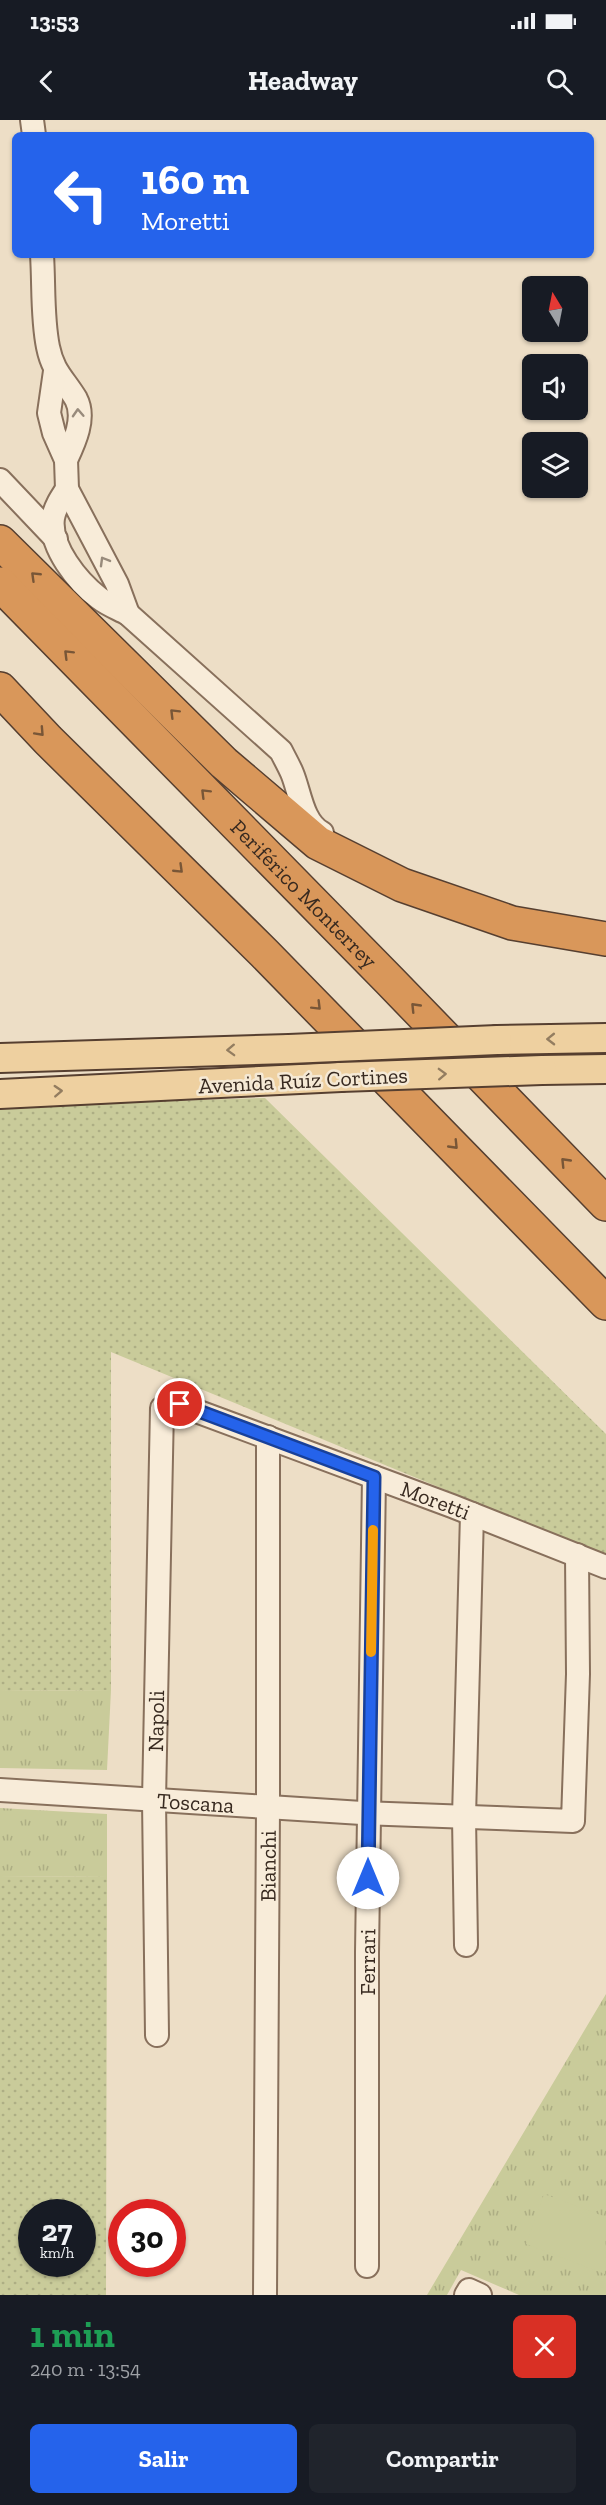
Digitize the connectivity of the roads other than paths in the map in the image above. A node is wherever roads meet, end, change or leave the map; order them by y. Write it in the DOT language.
graph roads {
  1 [pos="42,258"];
  2 [pos="0,480"];
  3 [pos="67,489"];
  4 [pos="56,539"];
  5 [pos="0,542"];
  6 [pos="0,585"];
  7 [pos="128,614"];
  8 [pos="0,689"];
  9 [pos="606,933"];
  10 [pos="606,939"];
  11 [pos="606,1038"];
  12 [pos="0,1058"];
  13 [pos="606,1069"];
  14 [pos="0,1094"];
  15 [pos="606,1204"];
  16 [pos="606,1303"];
  17 [pos="162,1408"];
  18 [pos="267,1437"];
  19 [pos="374,1477"];
  20 [pos="472,1514"];
  21 [pos="577,1555"];
  22 [pos="606,1567"];
  23 [pos="0,1790"];
  24 [pos="154,1800"];
  25 [pos="268,1807"];
  26 [pos="368,1813"];
  27 [pos="464,1816"];
  28 [pos="466,1945"];
  29 [pos="158,2035"];
  30 [pos="366,2266"];
  31 [pos="265,2295"];
  1 -- 3 [label="street"];
  2 -- 4 [label="street"];
  3 -- 4 [label="street"];
  7 -- 3 [label="street, one-way"];
  4 -- 7 [label="street"];
  10 -- 5 [label="highway, one-way"];
  15 -- 6 [label="highway, Periférico Monterrey, one-way"];
  7 -- 9 [label="street"];
  8 -- 16 [label="highway, one-way"];
  11 -- 12 [label="main road, Avenida Ruíz Cortines, one-way, bridge"];
  14 -- 13 [label="main road, Avenida Ruíz Cortines, one-way, bridge"];
  17 -- 18 [label="street, Moretti"];
  17 -- 24 [label="street, Napoli"];
  18 -- 19 [label="street, Moretti"];
  18 -- 25 [label="street, Bianchi"];
  19 -- 20 [label="street, Moretti"];
  19 -- 26 [label="street, Ferrari"];
  20 -- 21 [label="street, Moretti"];
  20 -- 27 [label="street"];
  21 -- 22 [label="street, Moretti"];
  21 -- 27 [label="street, Toscana"];
  23 -- 24 [label="street, Toscana"];
  24 -- 25 [label="street, Toscana"];
  24 -- 29 [label="street, Napoli"];
  25 -- 26 [label="street, Toscana"];
  25 -- 31 [label="street, Bianchi"];
  26 -- 27 [label="street, Toscana"];
  26 -- 30 [label="street, Ferrari"];
  27 -- 28 [label="street"];
}
